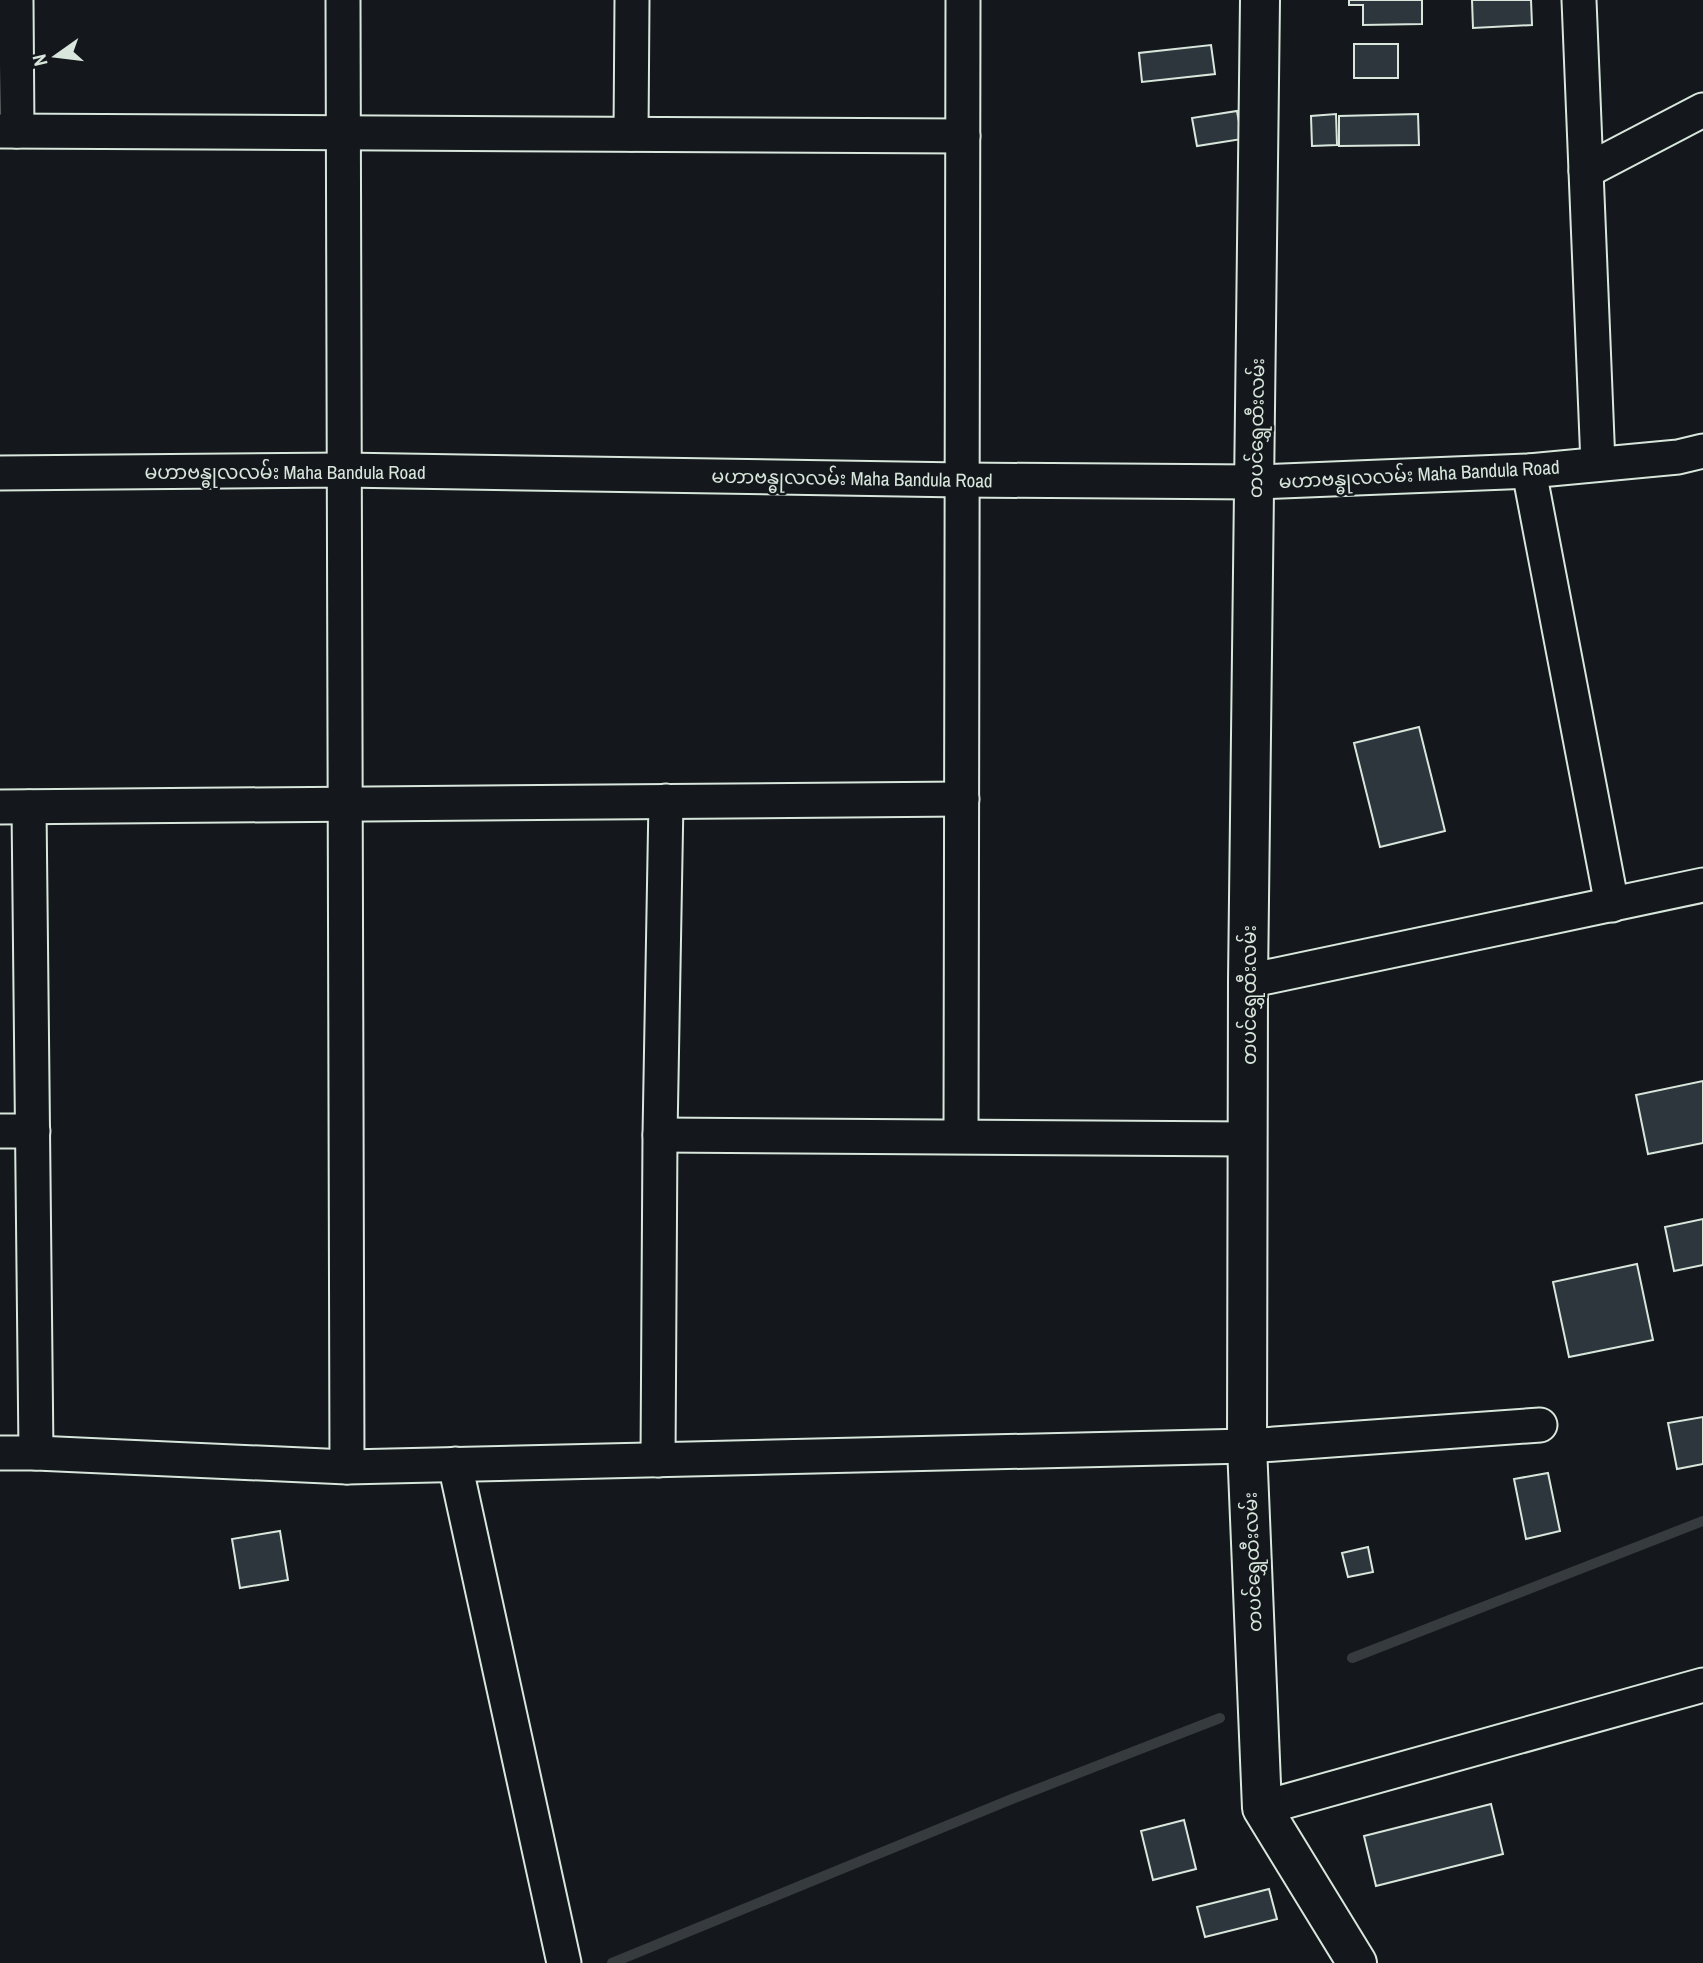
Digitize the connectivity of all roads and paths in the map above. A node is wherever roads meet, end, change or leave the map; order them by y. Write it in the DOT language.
graph roads {
  1 [pos="16,0"];
  2 [pos="343,0"];
  3 [pos="632,0"];
  4 [pos="963,0"];
  5 [pos="1260,0"];
  6 [pos="1579,0"];
  7 [pos="1703,110"];
  8 [pos="8,131"];
  9 [pos="343,133"];
  10 [pos="631,134"];
  11 [pos="963,136"];
  12 [pos="1586,172"];
  13 [pos="1703,452"];
  14 [pos="1598,464"];
  15 [pos="343,470"];
  16 [pos="1528,471"];
  17 [pos="0,473"];
  18 [pos="962,480"];
  19 [pos="1255,482"];
  20 [pos="962,799"];
  21 [pos="666,801"];
  22 [pos="344,804"];
  23 [pos="15,807"];
  24 [pos="1703,885"];
  25 [pos="1612,905"];
  26 [pos="1248,981"];
  27 [pos="33,1130"];
  28 [pos="0,1131"];
  29 [pos="660,1135"];
  30 [pos="961,1136"];
  31 [pos="1248,1139"];
  32 [pos="1540,1425"];
  33 [pos="1247,1446"];
  34 [pos="0,1453"];
  35 [pos="36,1453"];
  36 [pos="658,1460"];
  37 [pos="455,1464"];
  38 [pos="347,1467"];
  39 [pos="1703,1685"];
  40 [pos="1262,1808"];
  41 [pos="564,1963"];
  42 [pos="1357,1963"];
  1 -- 8 [label="street"];
  2 -- 9 [label="street"];
  3 -- 10 [label="street"];
  4 -- 11 [label="street"];
  5 -- 19 [label="street, တပင်ရွှေထီးလမ်း"];
  6 -- 12 [label="street"];
  7 -- 12 [label="street"];
  8 -- 9 [label="street"];
  9 -- 10 [label="street"];
  9 -- 15 [label="street"];
  10 -- 11 [label="street"];
  11 -- 18 [label="street"];
  12 -- 14 [label="street"];
  13 -- 14 [label="street, မဟာဗန္ဓုလလမ်း Maha Bandula Road"];
  14 -- 16 [label="street, မဟာဗန္ဓုလလမ်း Maha Bandula Road"];
  15 -- 17 [label="street, မဟာဗန္ဓုလလမ်း Maha Bandula Road"];
  15 -- 18 [label="street, မဟာဗန္ဓုလလမ်း Maha Bandula Road"];
  15 -- 22 [label="street"];
  16 -- 19 [label="street, မဟာဗန္ဓုလလမ်း Maha Bandula Road"];
  16 -- 25 [label="street"];
  18 -- 19 [label="street, မဟာဗန္ဓုလလမ်း Maha Bandula Road"];
  18 -- 20 [label="street"];
  19 -- 26 [label="street, တပင်ရွှေထီးလမ်း"];
  20 -- 21 [label="street"];
  20 -- 30 [label="street"];
  21 -- 22 [label="street"];
  21 -- 29 [label="street"];
  22 -- 23 [label="street"];
  22 -- 38 [label="street"];
  23 -- 27 [label="street"];
  24 -- 25 [label="street"];
  25 -- 26 [label="street"];
  26 -- 31 [label="street, တပင်ရွှေထီးလမ်း"];
  27 -- 28 [label="street"];
  27 -- 35 [label="street"];
  29 -- 30 [label="street"];
  29 -- 36 [label="street"];
  30 -- 31 [label="street"];
  31 -- 33 [label="street, တပင်ရွှေထီးလမ်း"];
  32 -- 33 [label="street"];
  33 -- 36 [label="street"];
  33 -- 40 [label="street, တပင်ရွှေထီးလမ်း"];
  34 -- 35 [label="street"];
  35 -- 38 [label="street"];
  36 -- 37 [label="street"];
  37 -- 38 [label="street"];
  37 -- 41 [label="street"];
  39 -- 40 [label="street"];
  40 -- 42 [label="street, တပင်ရွှေထီးလမ်း"];
}
